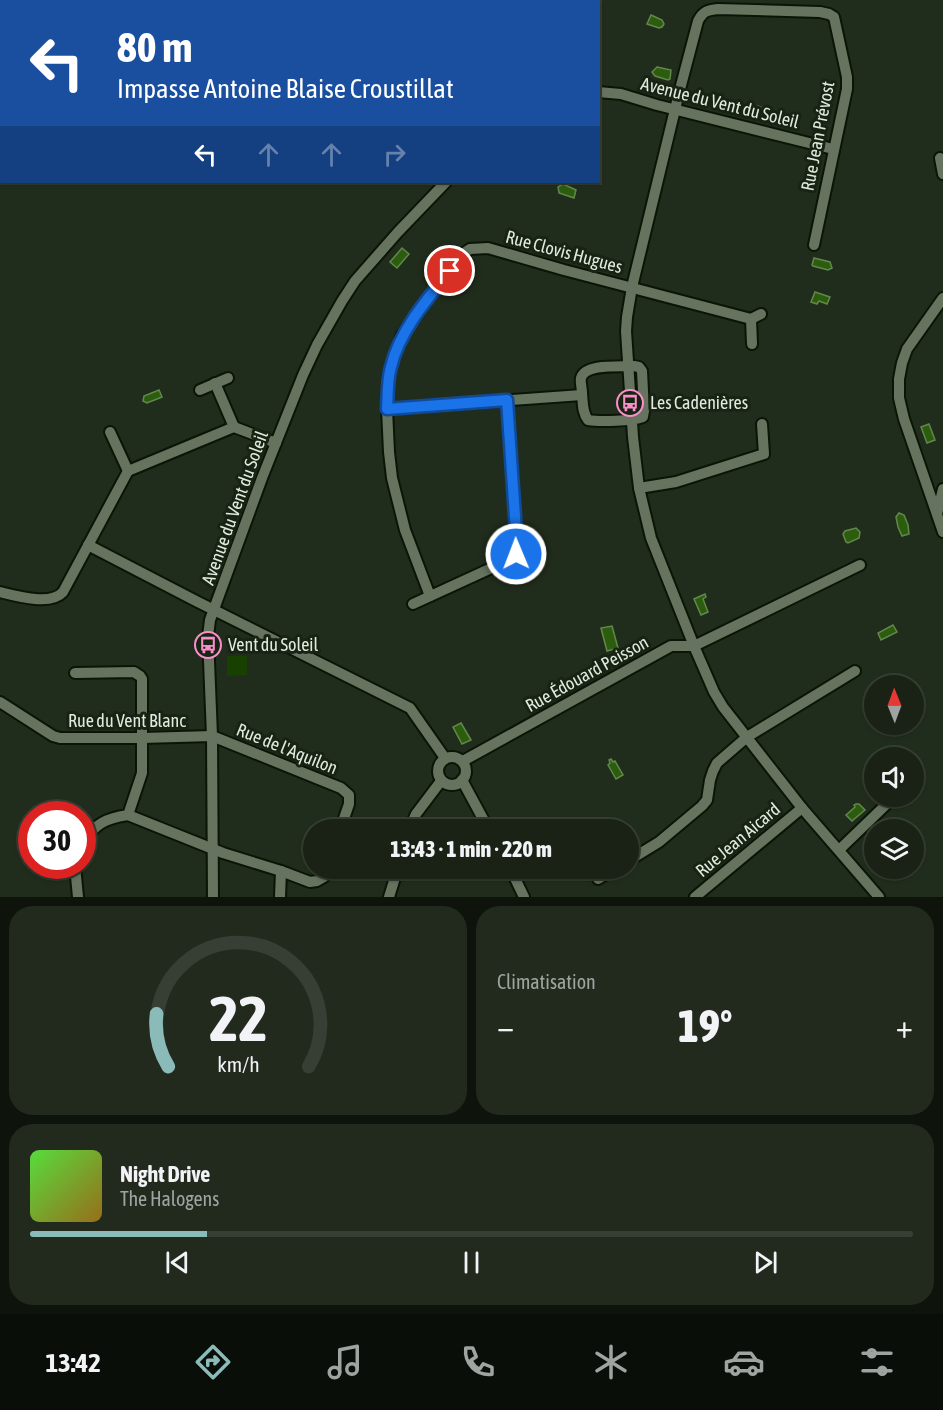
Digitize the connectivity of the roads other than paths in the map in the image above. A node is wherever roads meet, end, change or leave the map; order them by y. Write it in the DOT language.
graph roads {
  1 [pos="600,92"];
  2 [pos="675,110"];
  3 [pos="834,149"];
  4 [pos="940,158"];
  5 [pos="943,174"];
  6 [pos="445,183"];
  7 [pos="814,245"];
  8 [pos="632,287"];
  9 [pos="943,298"];
  10 [pos="761,314"];
  11 [pos="751,319"];
  12 [pos="752,344"];
  13 [pos="627,366"];
  14 [pos="228,378"];
  15 [pos="215,383"];
  16 [pos="200,390"];
  17 [pos="582,395"];
  18 [pos="507,400"];
  19 [pos="387,409"];
  20 [pos="632,419"];
  21 [pos="762,424"];
  22 [pos="234,427"];
  23 [pos="110,432"];
  24 [pos="276,442"];
  25 [pos="128,471"];
  26 [pos="639,488"];
  27 [pos="943,489"];
  28 [pos="937,515"];
  29 [pos="943,532"];
  30 [pos="88,545"];
  31 [pos="860,565"];
  32 [pos="0,592"];
  33 [pos="430,596"];
  34 [pos="413,603"];
  35 [pos="214,610"];
  36 [pos="694,646"];
  37 [pos="855,671"];
  38 [pos="75,673"];
  39 [pos="0,702"];
  40 [pos="212,736"];
  41 [pos="747,737"];
  42 [pos="142,738"];
  43 [pos="445,758"];
  44 [pos="462,761"];
  45 [pos="441,780"];
  46 [pos="462,780"];
  47 [pos="883,807"];
  48 [pos="802,808"];
  49 [pos="128,815"];
  50 [pos="344,819"];
  51 [pos="414,819"];
  52 [pos="483,819"];
  53 [pos="96,827"];
  54 [pos="212,849"];
  55 [pos="839,850"];
  56 [pos="639,854"];
  57 [pos="281,871"];
  58 [pos="76,879"];
  59 [pos="320,879"];
  60 [pos="395,879"];
  61 [pos="515,879"];
  62 [pos="78,897"];
  63 [pos="213,897"];
  64 [pos="280,897"];
  65 [pos="389,897"];
  66 [pos="524,897"];
  67 [pos="695,897"];
  68 [pos="879,897"];
  1 -- 2 [label="street, Avenue du Vent du Soleil"];
  2 -- 3 [label="street, Avenue du Vent du Soleil"];
  2 -- 3 [label="street, Rue Jean Prévost"];
  2 -- 8 [label="street"];
  3 -- 7 [label="street, Rue Jean Prévost"];
  4 -- 5 [label="street"];
  6 -- 24 [label="street, Avenue du Vent du Soleil"];
  8 -- 11 [label="street, Rue Clovis Hugues"];
  8 -- 13 [label="street"];
  8 -- 19 [label="street, Rue Clovis Hugues"];
  9 -- 28 [label="street"];
  10 -- 11 [label="street"];
  11 -- 12 [label="street"];
  13 -- 17 [label="street"];
  13 -- 20 [label="street"];
  14 -- 15 [label="street"];
  15 -- 16 [label="street"];
  15 -- 22 [label="street"];
  17 -- 18 [label="street"];
  17 -- 20 [label="street"];
  18 -- 19 [label="street"];
  18 -- 33 [label="street"];
  19 -- 33 [label="street, Rue Clovis Hugues"];
  20 -- 26 [label="street"];
  21 -- 26 [label="street"];
  22 -- 24 [label="street"];
  22 -- 25 [label="street"];
  23 -- 25 [label="street"];
  24 -- 35 [label="street, Avenue du Vent du Soleil"];
  25 -- 30 [label="street"];
  26 -- 36 [label="street"];
  27 -- 28 [label="street"];
  28 -- 29 [label="street"];
  30 -- 32 [label="street"];
  30 -- 35 [label="street"];
  31 -- 36 [label="street, Rue Édouard Peisson"];
  33 -- 34 [label="street"];
  35 -- 40 [label="street, Avenue du Vent du Soleil"];
  35 -- 43 [label="street"];
  36 -- 41 [label="street"];
  36 -- 44 [label="street, Rue Édouard Peisson"];
  37 -- 41 [label="street"];
  38 -- 42 [label="street"];
  39 -- 42 [label="street, Rue du Vent Blanc"];
  40 -- 42 [label="street, Rue du Vent Blanc"];
  40 -- 50 [label="street, Rue de l'Aquilon"];
  40 -- 54 [label="street, Avenue du Vent du Soleil"];
  41 -- 48 [label="street"];
  41 -- 56 [label="street"];
  42 -- 49 [label="street"];
  43 -- 44 [label="street"];
  43 -- 45 [label="street"];
  44 -- 46 [label="street"];
  45 -- 46 [label="street"];
  45 -- 51 [label="street"];
  46 -- 52 [label="street"];
  47 -- 55 [label="street"];
  48 -- 55 [label="street"];
  48 -- 67 [label="street, Rue Jean Aicard"];
  49 -- 53 [label="street"];
  49 -- 54 [label="street"];
  54 -- 57 [label="street"];
  54 -- 63 [label="street, Avenue du Vent du Soleil"];
  55 -- 68 [label="street"];
  57 -- 59 [label="street"];
  57 -- 64 [label="street"];
  58 -- 62 [label="street"];
  60 -- 65 [label="street"];
  61 -- 66 [label="street"];
}
